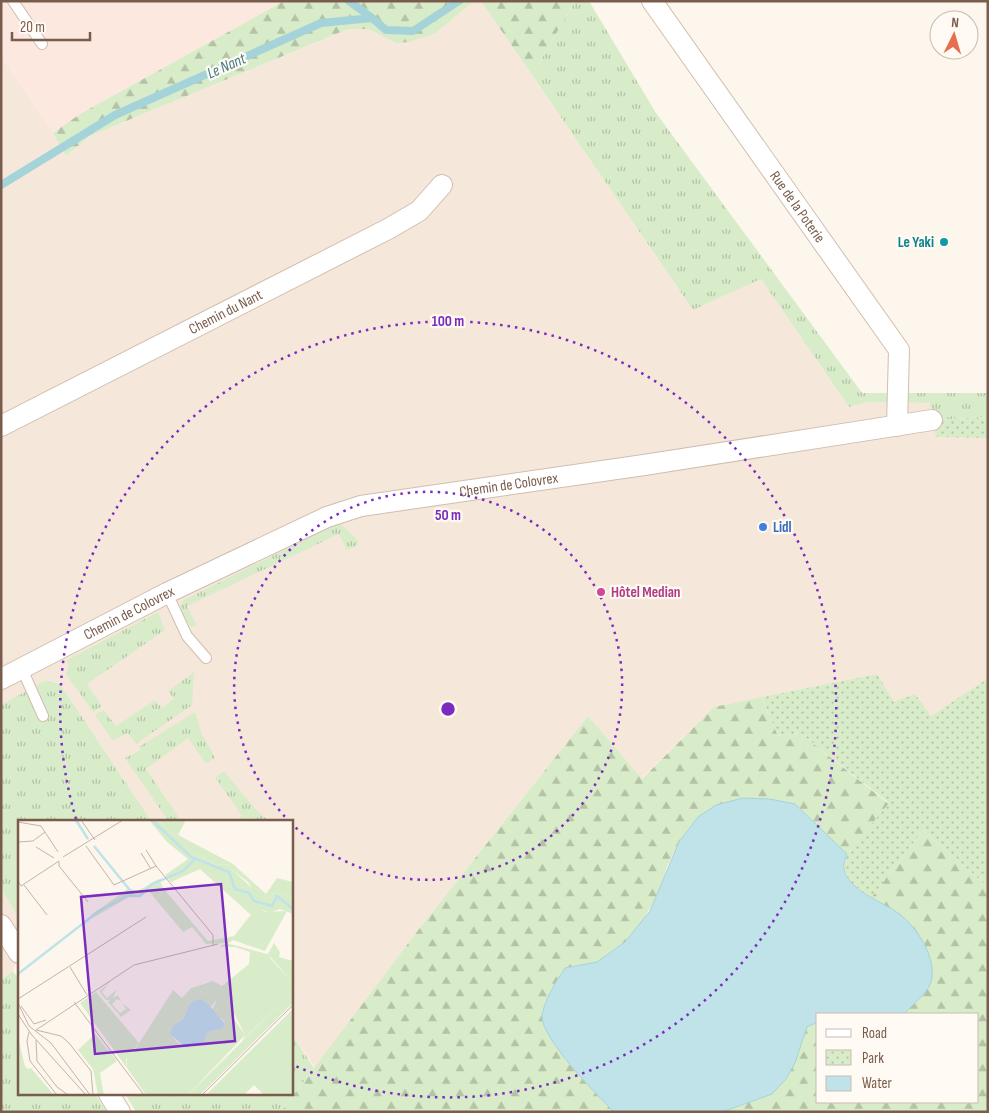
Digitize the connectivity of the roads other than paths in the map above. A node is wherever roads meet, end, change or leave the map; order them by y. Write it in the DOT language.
graph roads {
  1 [pos="13,1"];
  2 [pos="652,1"];
  3 [pos="42,44"];
  4 [pos="442,185"];
  5 [pos="932,420"];
  6 [pos="1,426"];
  7 [pos="896,426"];
  8 [pos="167,593"];
  9 [pos="206,658"];
  10 [pos="22,669"];
  11 [pos="1,680"];
  12 [pos="43,716"];
  13 [pos="1,925"];
  14 [pos="18,951"];
  15 [pos="110,1096"];
  16 [pos="120,1112"];
  1 -- 3 [label="lane"];
  2 -- 7 [label="street, Rue de la Poterie"];
  4 -- 6 [label="street, Chemin du Nant"];
  5 -- 7 [label="street, Chemin de Colovrex"];
  7 -- 8 [label="street, Chemin de Colovrex"];
  8 -- 9 [label="lane"];
  8 -- 10 [label="street, Chemin de Colovrex"];
  10 -- 11 [label="street, Chemin de Colovrex"];
  10 -- 12 [label="lane"];
  13 -- 14 [label="street"];
  15 -- 16 [label="street"];
}
